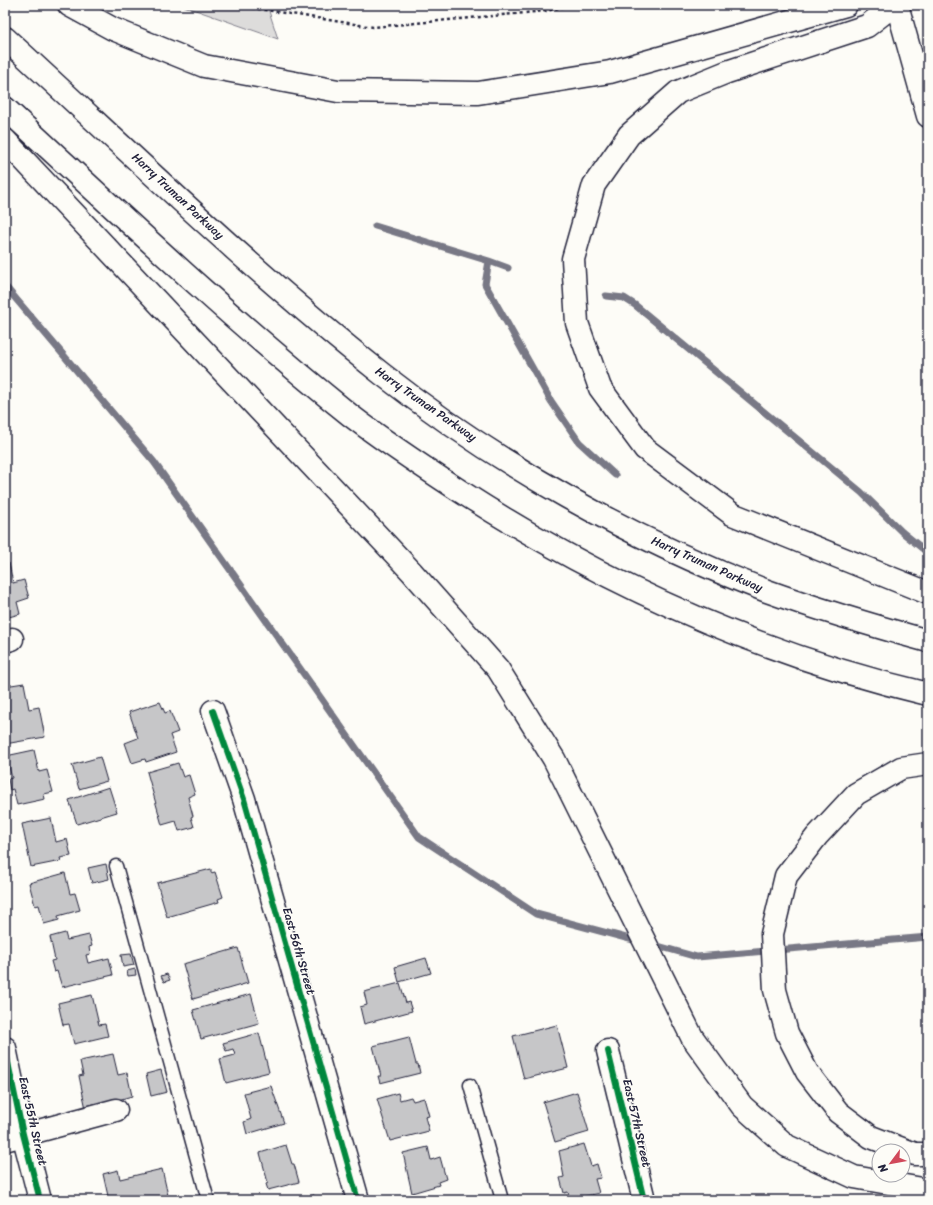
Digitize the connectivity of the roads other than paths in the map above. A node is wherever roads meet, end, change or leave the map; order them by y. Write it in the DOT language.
graph roads {
  1 [pos="68,5"];
  2 [pos="846,5"];
  3 [pos="895,5"];
  4 [pos="5,38"];
  5 [pos="5,108"];
  6 [pos="928,116"];
  7 [pos="5,140"];
  8 [pos="928,593"];
  9 [pos="928,641"];
  10 [pos="928,694"];
  11 [pos="213,710"];
  12 [pos="928,764"];
  13 [pos="116,866"];
  14 [pos="5,1048"];
  15 [pos="608,1051"];
  16 [pos="470,1085"];
  17 [pos="116,1110"];
  18 [pos="14,1137"];
  19 [pos="928,1154"];
  20 [pos="928,1190"];
  21 [pos="40,1200"];
  22 [pos="208,1200"];
  23 [pos="358,1200"];
  24 [pos="502,1200"];
  25 [pos="644,1200"];
  1 -- 2 [label="main road"];
  3 -- 6 [label="main road"];
  3 -- 8 [label="main road"];
  4 -- 9 [label="main road, Harry Truman Parkway"];
  5 -- 10 [label="main road"];
  7 -- 20 [label="main road"];
  11 -- 23 [label="main road, East 56th Street"];
  12 -- 19 [label="main road"];
  13 -- 22 [label="lane"];
  14 -- 18 [label="main road, East 55th Street"];
  15 -- 25 [label="main road, East 57th Street"];
  16 -- 24 [label="lane"];
  17 -- 18 [label="main road"];
  18 -- 21 [label="main road, East 55th Street"];
}
